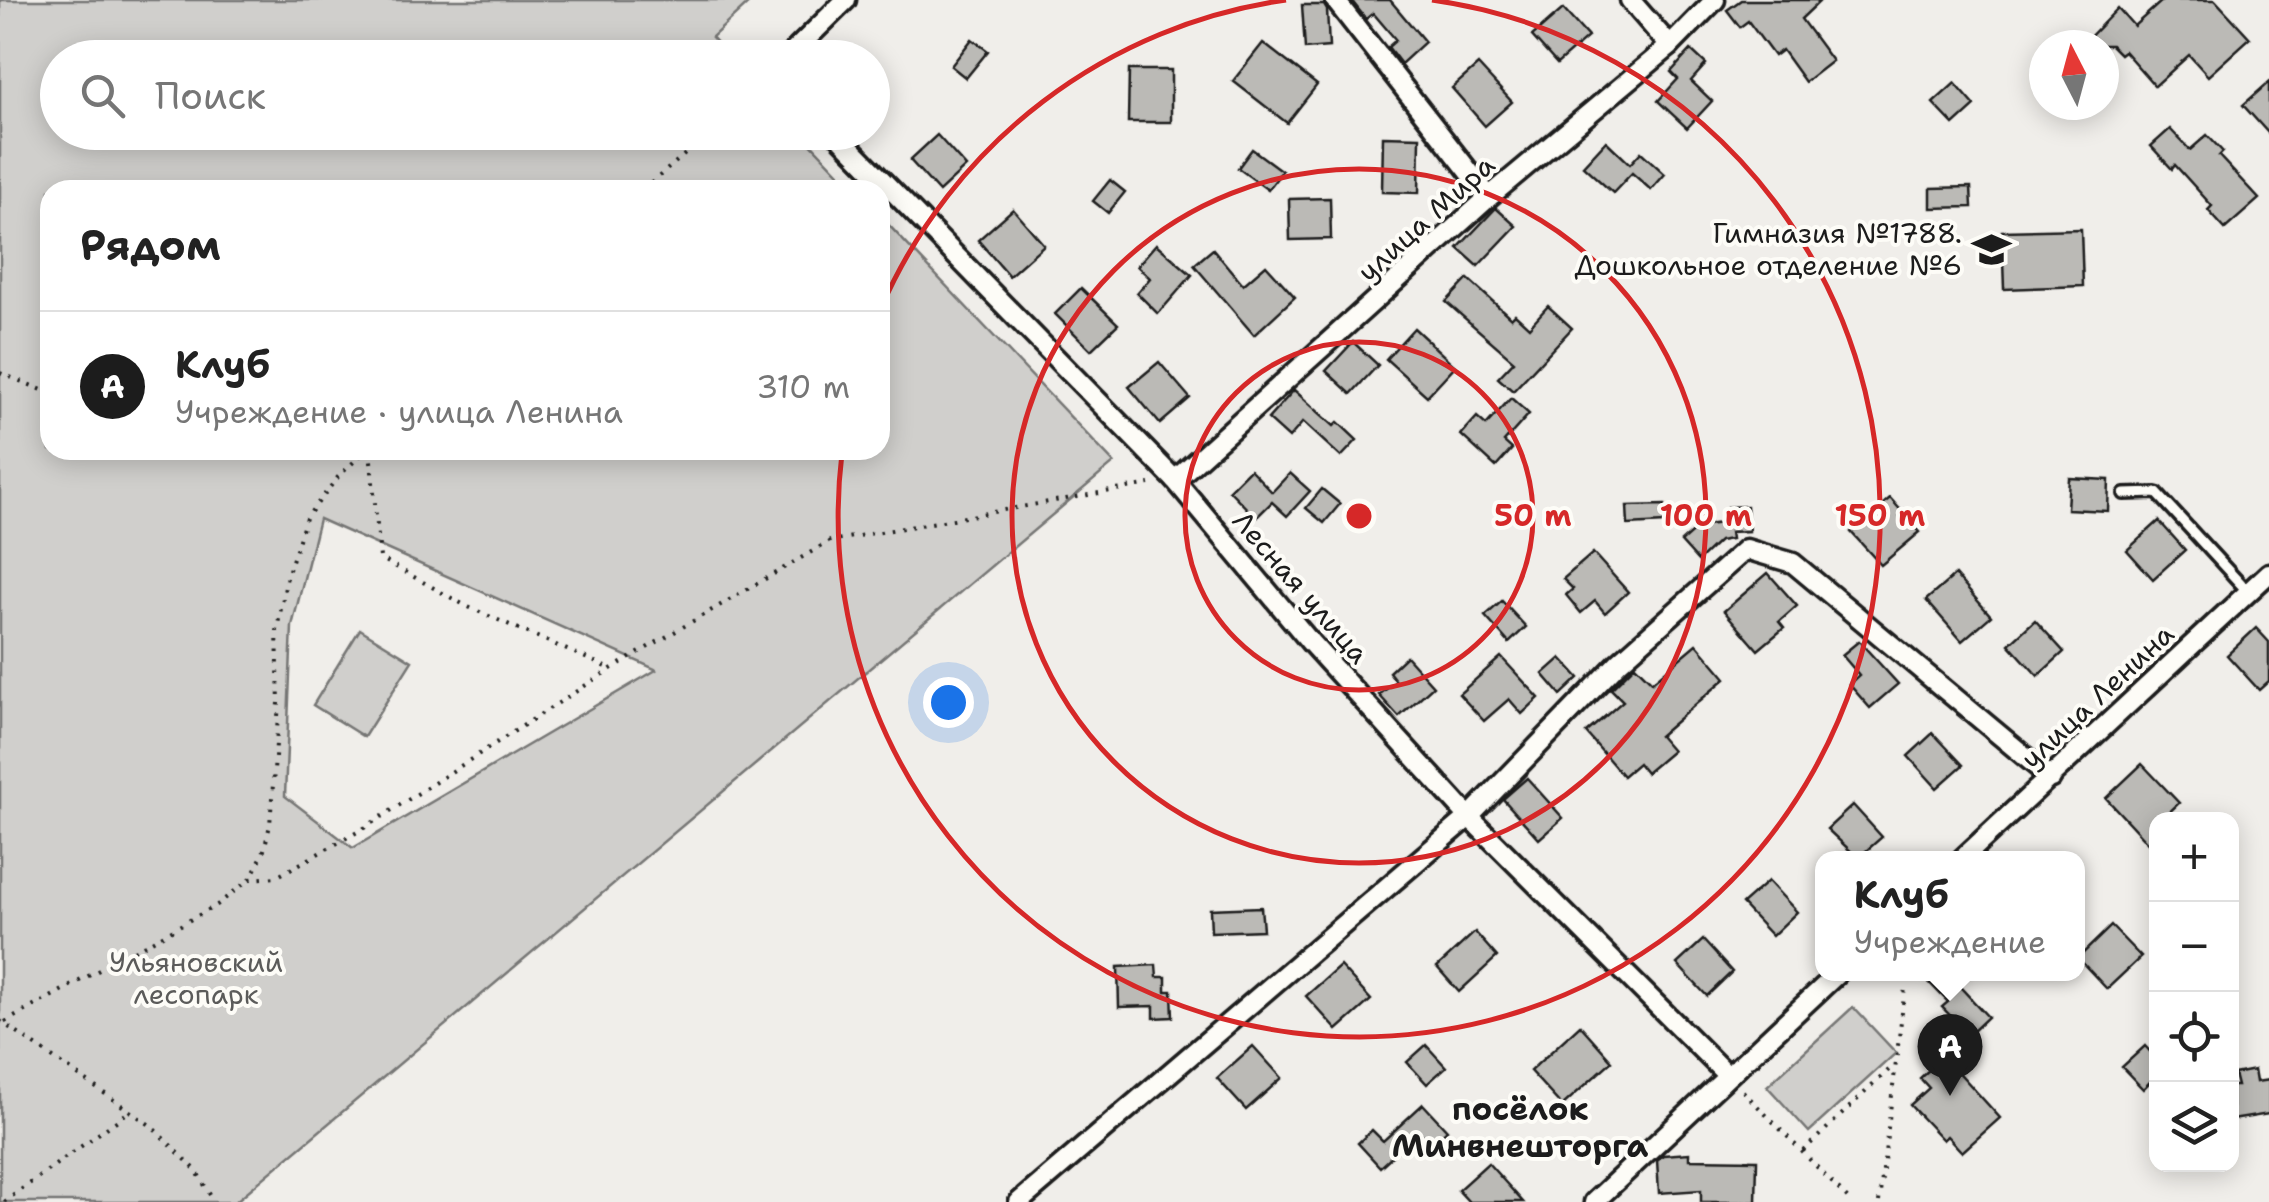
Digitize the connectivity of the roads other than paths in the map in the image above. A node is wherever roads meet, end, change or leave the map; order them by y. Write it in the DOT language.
graph roads {
  1 [pos="846,0"];
  2 [pos="1335,0"];
  3 [pos="1630,0"];
  4 [pos="1715,0"];
  5 [pos="805,40"];
  6 [pos="1670,46"];
  7 [pos="853,150"];
  8 [pos="882,180"];
  9 [pos="890,188"];
  10 [pos="1489,197"];
  11 [pos="1174,480"];
  12 [pos="2124,494"];
  13 [pos="2269,573"];
  14 [pos="2248,592"];
  15 [pos="2051,778"];
  16 [pos="1468,816"];
  17 [pos="1971,851"];
  18 [pos="1829,981"];
  19 [pos="1727,1075"];
  20 [pos="1019,1202"];
  21 [pos="1594,1202"];
  1 -- 5 [label="street"];
  2 -- 10 [label="street"];
  3 -- 6 [label="street"];
  4 -- 6 [label="street, улица Мира"];
  6 -- 10 [label="street, улица Мира"];
  7 -- 8 [label="street, Лесная улица"];
  9 -- 11 [label="street, Лесная улица"];
  10 -- 11 [label="street, улица Мира"];
  11 -- 16 [label="street, Лесная улица"];
  12 -- 14 [label="lane"];
  13 -- 14 [label="street, улица Ленина"];
  14 -- 15 [label="street, улица Ленина"];
  15 -- 16 [label="street"];
  15 -- 17 [label="street, улица Ленина"];
  16 -- 19 [label="street, Лесная улица"];
  16 -- 20 [label="street"];
  18 -- 19 [label="street"];
  19 -- 21 [label="street"];
}
